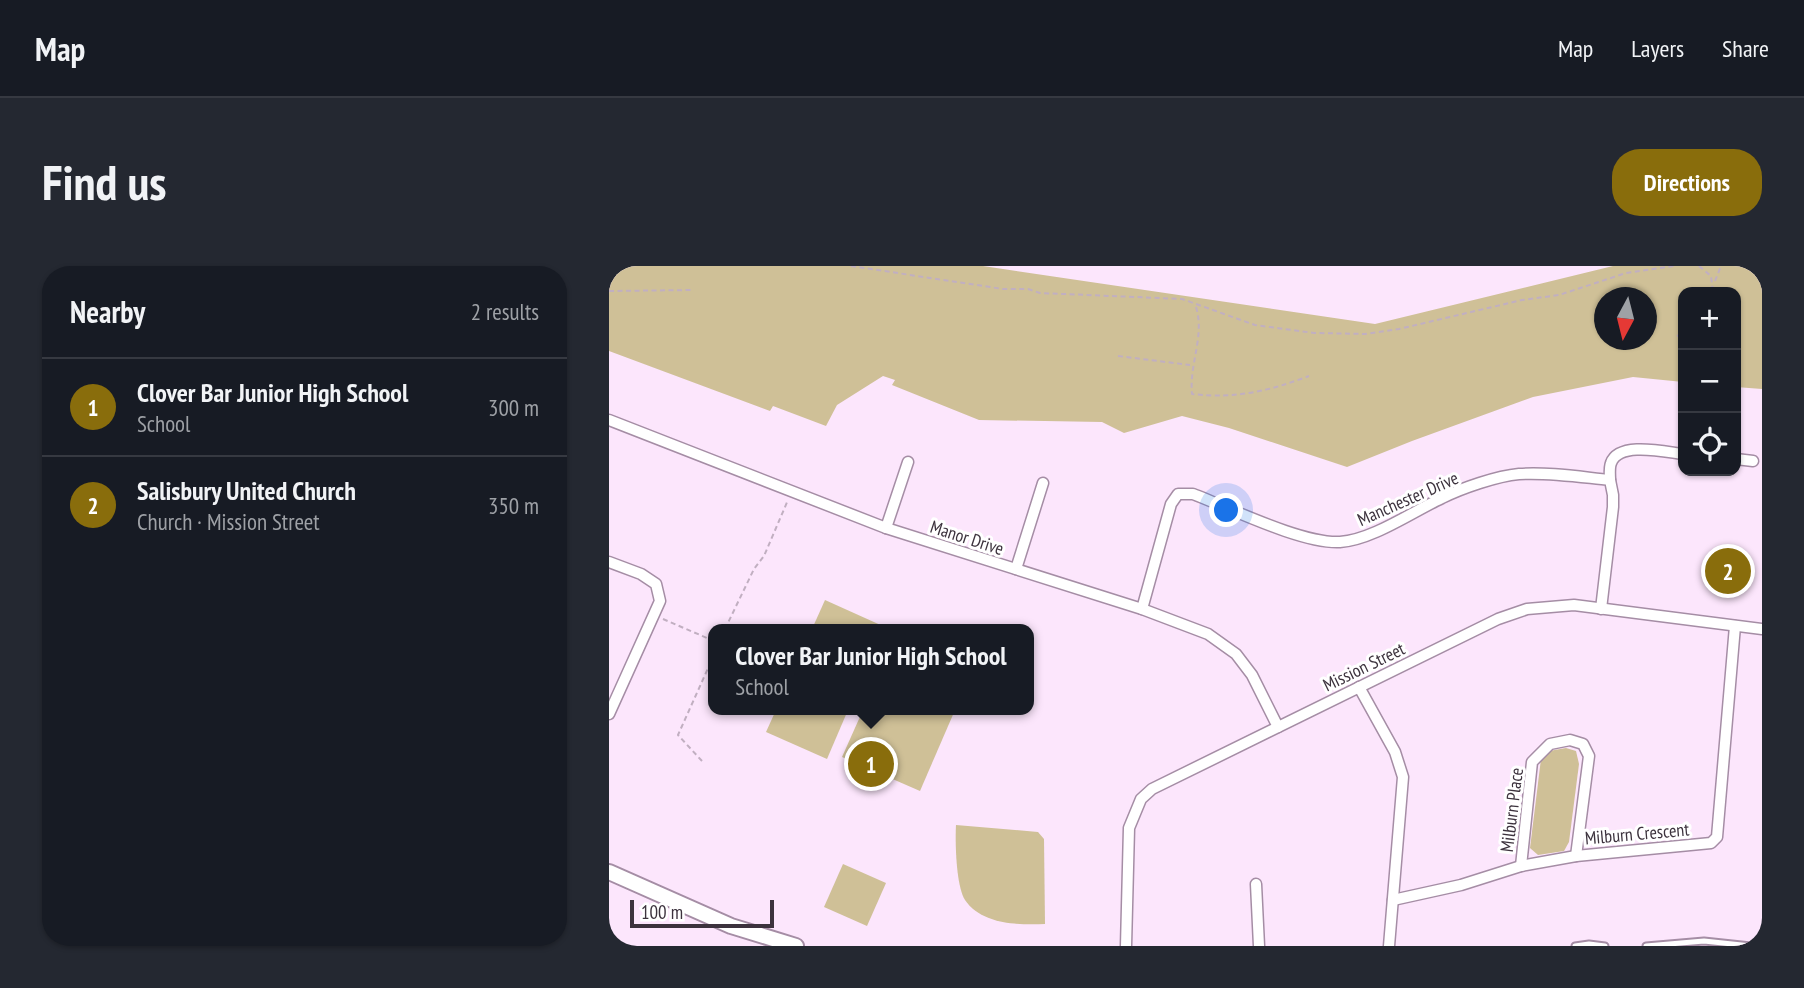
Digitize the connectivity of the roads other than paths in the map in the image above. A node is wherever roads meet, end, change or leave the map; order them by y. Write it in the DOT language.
graph roads {
  1 [pos="609,420"];
  2 [pos="1678,454"];
  3 [pos="1741,460"];
  4 [pos="1753,461"];
  5 [pos="908,462"];
  6 [pos="1609,480"];
  7 [pos="1043,484"];
  8 [pos="886,528"];
  9 [pos="609,562"];
  10 [pos="1016,569"];
  11 [pos="1142,609"];
  12 [pos="1601,609"];
  13 [pos="1735,626"];
  14 [pos="1762,629"];
  15 [pos="1359,687"];
  16 [pos="609,714"];
  17 [pos="1278,727"];
  18 [pos="1576,856"];
  19 [pos="1521,866"];
  20 [pos="609,872"];
  21 [pos="1256,884"];
  22 [pos="1393,900"];
  23 [pos="796,946"];
  24 [pos="1126,946"];
  25 [pos="1259,946"];
  26 [pos="1389,946"];
  27 [pos="1575,946"];
  28 [pos="1605,946"];
  29 [pos="1646,946"];
  30 [pos="1751,946"];
  1 -- 8 [label="street, Manor Drive"];
  2 -- 6 [label="street"];
  3 -- 4 [label="street"];
  5 -- 8 [label="street"];
  6 -- 11 [label="street, Manchester Drive"];
  6 -- 12 [label="street"];
  7 -- 10 [label="street"];
  8 -- 10 [label="street, Manor Drive"];
  9 -- 16 [label="street"];
  10 -- 11 [label="street, Manor Drive"];
  11 -- 17 [label="street, Manor Drive"];
  12 -- 13 [label="street, Mission Street"];
  12 -- 15 [label="street, Mission Street"];
  13 -- 14 [label="street, Mission Street"];
  13 -- 18 [label="street, Milburn Crescent"];
  15 -- 17 [label="street, Mission Street"];
  15 -- 22 [label="street"];
  17 -- 24 [label="street, Mission Street"];
  18 -- 19 [label="street, Milburn Crescent"];
  18 -- 19 [label="street, Milburn Place"];
  19 -- 22 [label="street, Milburn Crescent"];
  20 -- 23 [label="street"];
  21 -- 25 [label="street"];
  22 -- 26 [label="street"];
  27 -- 28 [label="lane"];
  29 -- 30 [label="lane"];
}
